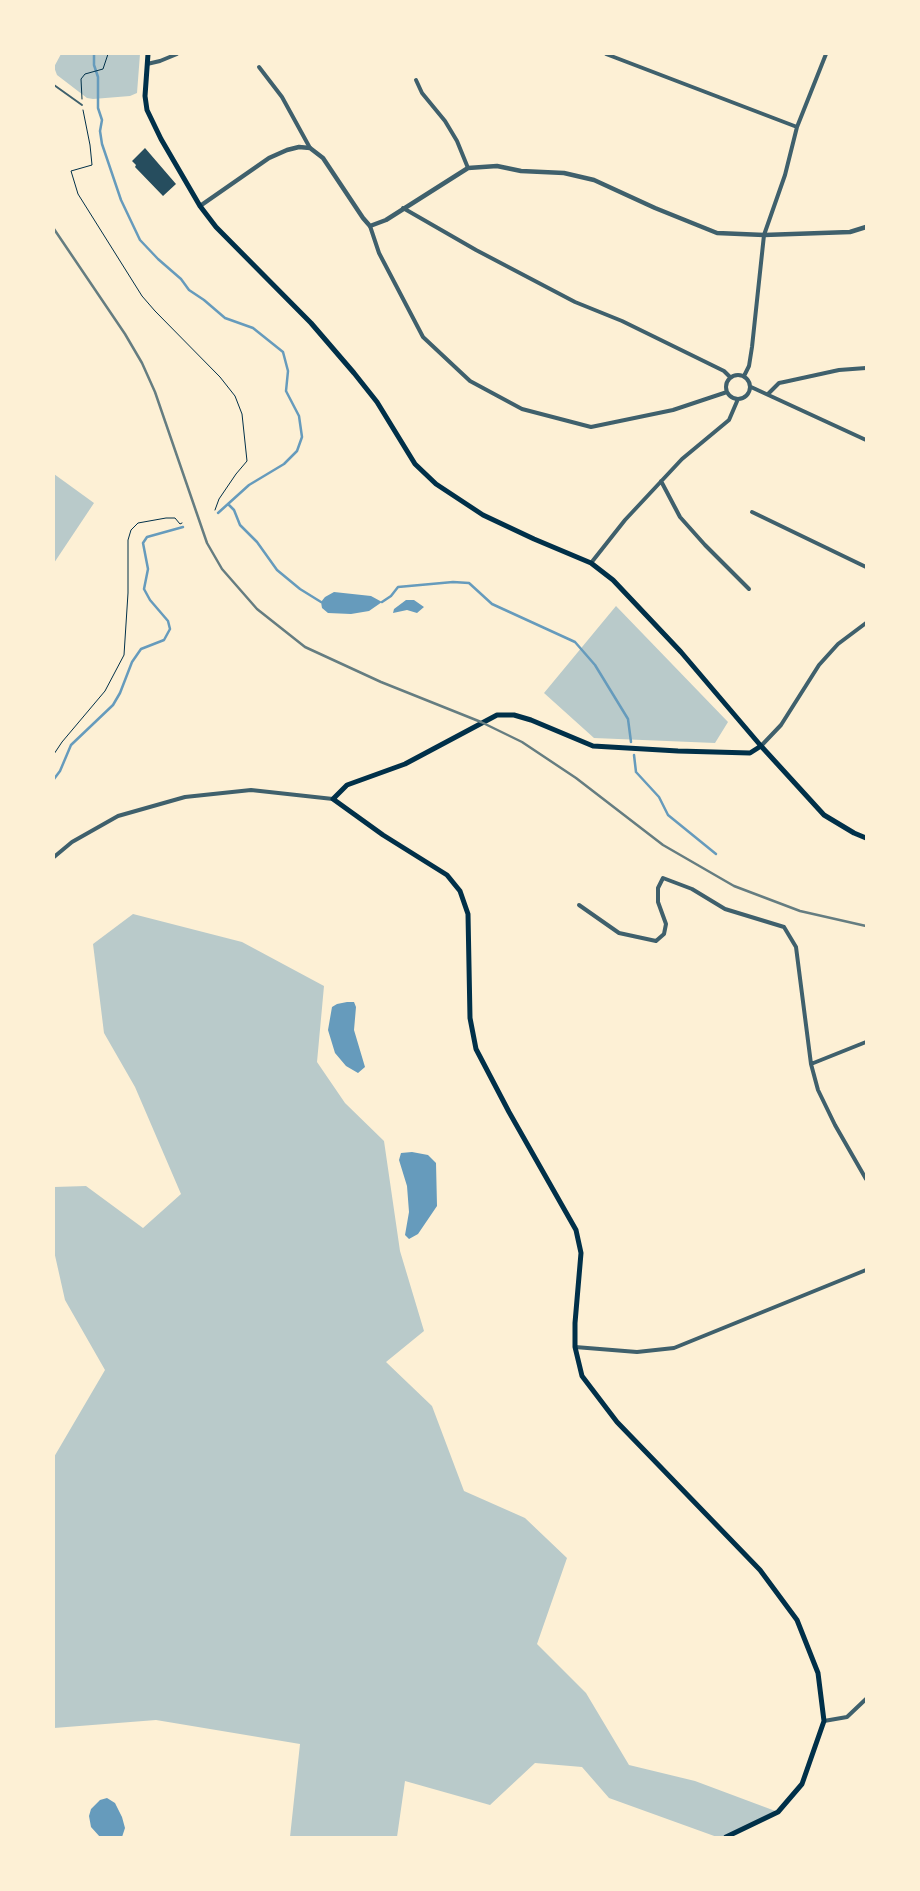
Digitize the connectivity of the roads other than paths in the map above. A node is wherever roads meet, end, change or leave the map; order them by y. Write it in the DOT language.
graph roads {
  1 [pos="148,54"];
  2 [pos="177,54"];
  3 [pos="606,54"];
  4 [pos="826,54"];
  5 [pos="147,64"];
  6 [pos="259,67"];
  7 [pos="416,80"];
  8 [pos="54,85"];
  9 [pos="82,104"];
  10 [pos="797,127"];
  11 [pos="310,148"];
  12 [pos="468,168"];
  13 [pos="200,206"];
  14 [pos="403,208"];
  15 [pos="370,226"];
  16 [pos="866,227"];
  17 [pos="764,235"];
  18 [pos="866,368"];
  19 [pos="744,376"];
  20 [pos="730,377"];
  21 [pos="751,387"];
  22 [pos="727,392"];
  23 [pos="768,394"];
  24 [pos="738,399"];
  25 [pos="866,440"];
  26 [pos="662,481"];
  27 [pos="752,512"];
  28 [pos="591,563"];
  29 [pos="866,567"];
  30 [pos="749,589"];
  31 [pos="866,623"];
  32 [pos="761,746"];
  33 [pos="333,799"];
  34 [pos="866,838"];
  35 [pos="54,858"];
  36 [pos="579,905"];
  37 [pos="866,1042"];
  38 [pos="811,1064"];
  39 [pos="866,1179"];
  40 [pos="866,1270"];
  41 [pos="575,1347"];
  42 [pos="866,1699"];
  43 [pos="824,1721"];
  44 [pos="726,1837"];
  1 -- 5 [label="main road"];
  2 -- 5 [label="street"];
  3 -- 10 [label="street"];
  4 -- 10 [label="street"];
  5 -- 13 [label="main road"];
  6 -- 11 [label="street"];
  7 -- 12 [label="street"];
  8 -- 9 [label="lane"];
  10 -- 17 [label="street"];
  11 -- 13 [label="street"];
  11 -- 15 [label="street"];
  12 -- 14 [label="street"];
  12 -- 17 [label="street"];
  13 -- 28 [label="main road"];
  14 -- 15 [label="street"];
  14 -- 20 [label="street"];
  15 -- 22 [label="street"];
  16 -- 17 [label="street"];
  17 -- 19 [label="street"];
  18 -- 23 [label="street"];
  19 -- 20 [label="street"];
  19 -- 21 [label="street"];
  20 -- 22 [label="street"];
  21 -- 23 [label="street"];
  21 -- 24 [label="street"];
  22 -- 24 [label="street"];
  23 -- 25 [label="street"];
  24 -- 26 [label="street"];
  26 -- 28 [label="street"];
  26 -- 30 [label="street"];
  27 -- 29 [label="street"];
  28 -- 32 [label="main road"];
  31 -- 32 [label="street"];
  32 -- 33 [label="main road"];
  32 -- 34 [label="main road"];
  33 -- 35 [label="street"];
  33 -- 41 [label="main road"];
  36 -- 38 [label="street"];
  37 -- 38 [label="street"];
  38 -- 39 [label="street"];
  40 -- 41 [label="street"];
  41 -- 43 [label="main road"];
  42 -- 43 [label="street"];
  43 -- 44 [label="main road"];
}
